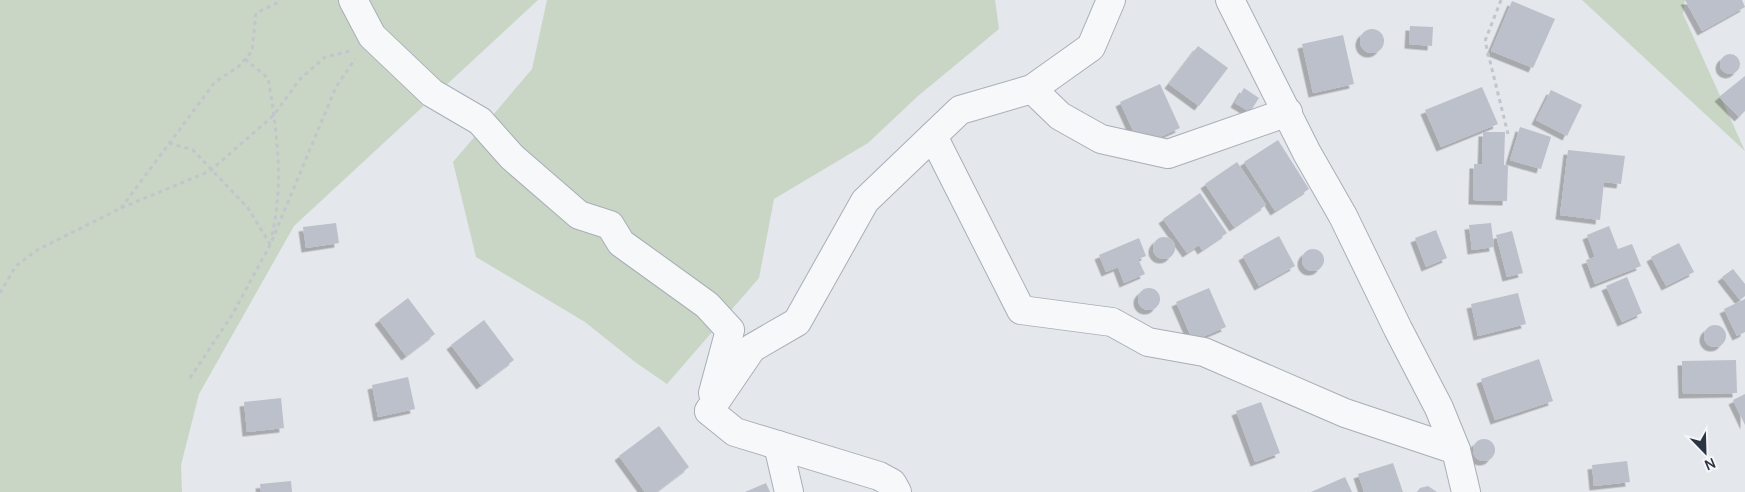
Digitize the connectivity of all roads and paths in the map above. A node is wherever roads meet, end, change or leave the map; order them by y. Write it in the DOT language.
graph roads {
  1 [pos="278,0"];
  2 [pos="353,0"];
  3 [pos="1111,0"];
  4 [pos="1230,0"];
  5 [pos="1501,0"];
  6 [pos="372,36"];
  7 [pos="245,59"];
  8 [pos="1032,89"];
  9 [pos="1288,112"];
  10 [pos="274,116"];
  11 [pos="1508,134"];
  12 [pos="934,136"];
  13 [pos="170,143"];
  14 [pos="210,171"];
  15 [pos="121,208"];
  16 [pos="270,245"];
  17 [pos="0,293"];
  18 [pos="190,378"];
  19 [pos="709,412"];
  20 [pos="778,445"];
  21 [pos="1456,450"];
  22 [pos="789,492"];
  23 [pos="898,492"];
  24 [pos="1466,492"];
  1 -- 7 [label="path"];
  2 -- 6 [label="street"];
  3 -- 8 [label="street"];
  4 -- 9 [label="street"];
  5 -- 11 [label="path"];
  6 -- 10 [label="path"];
  6 -- 16 [label="path"];
  6 -- 19 [label="street"];
  7 -- 10 [label="path"];
  7 -- 13 [label="path"];
  8 -- 9 [label="street"];
  8 -- 12 [label="street"];
  9 -- 21 [label="street"];
  10 -- 14 [label="path"];
  10 -- 16 [label="path"];
  12 -- 19 [label="street"];
  12 -- 21 [label="street"];
  13 -- 14 [label="path"];
  13 -- 15 [label="path"];
  14 -- 15 [label="path"];
  14 -- 16 [label="path"];
  15 -- 17 [label="path"];
  16 -- 18 [label="path"];
  19 -- 20 [label="street"];
  20 -- 22 [label="street"];
  20 -- 23 [label="street"];
  21 -- 24 [label="street"];
}
